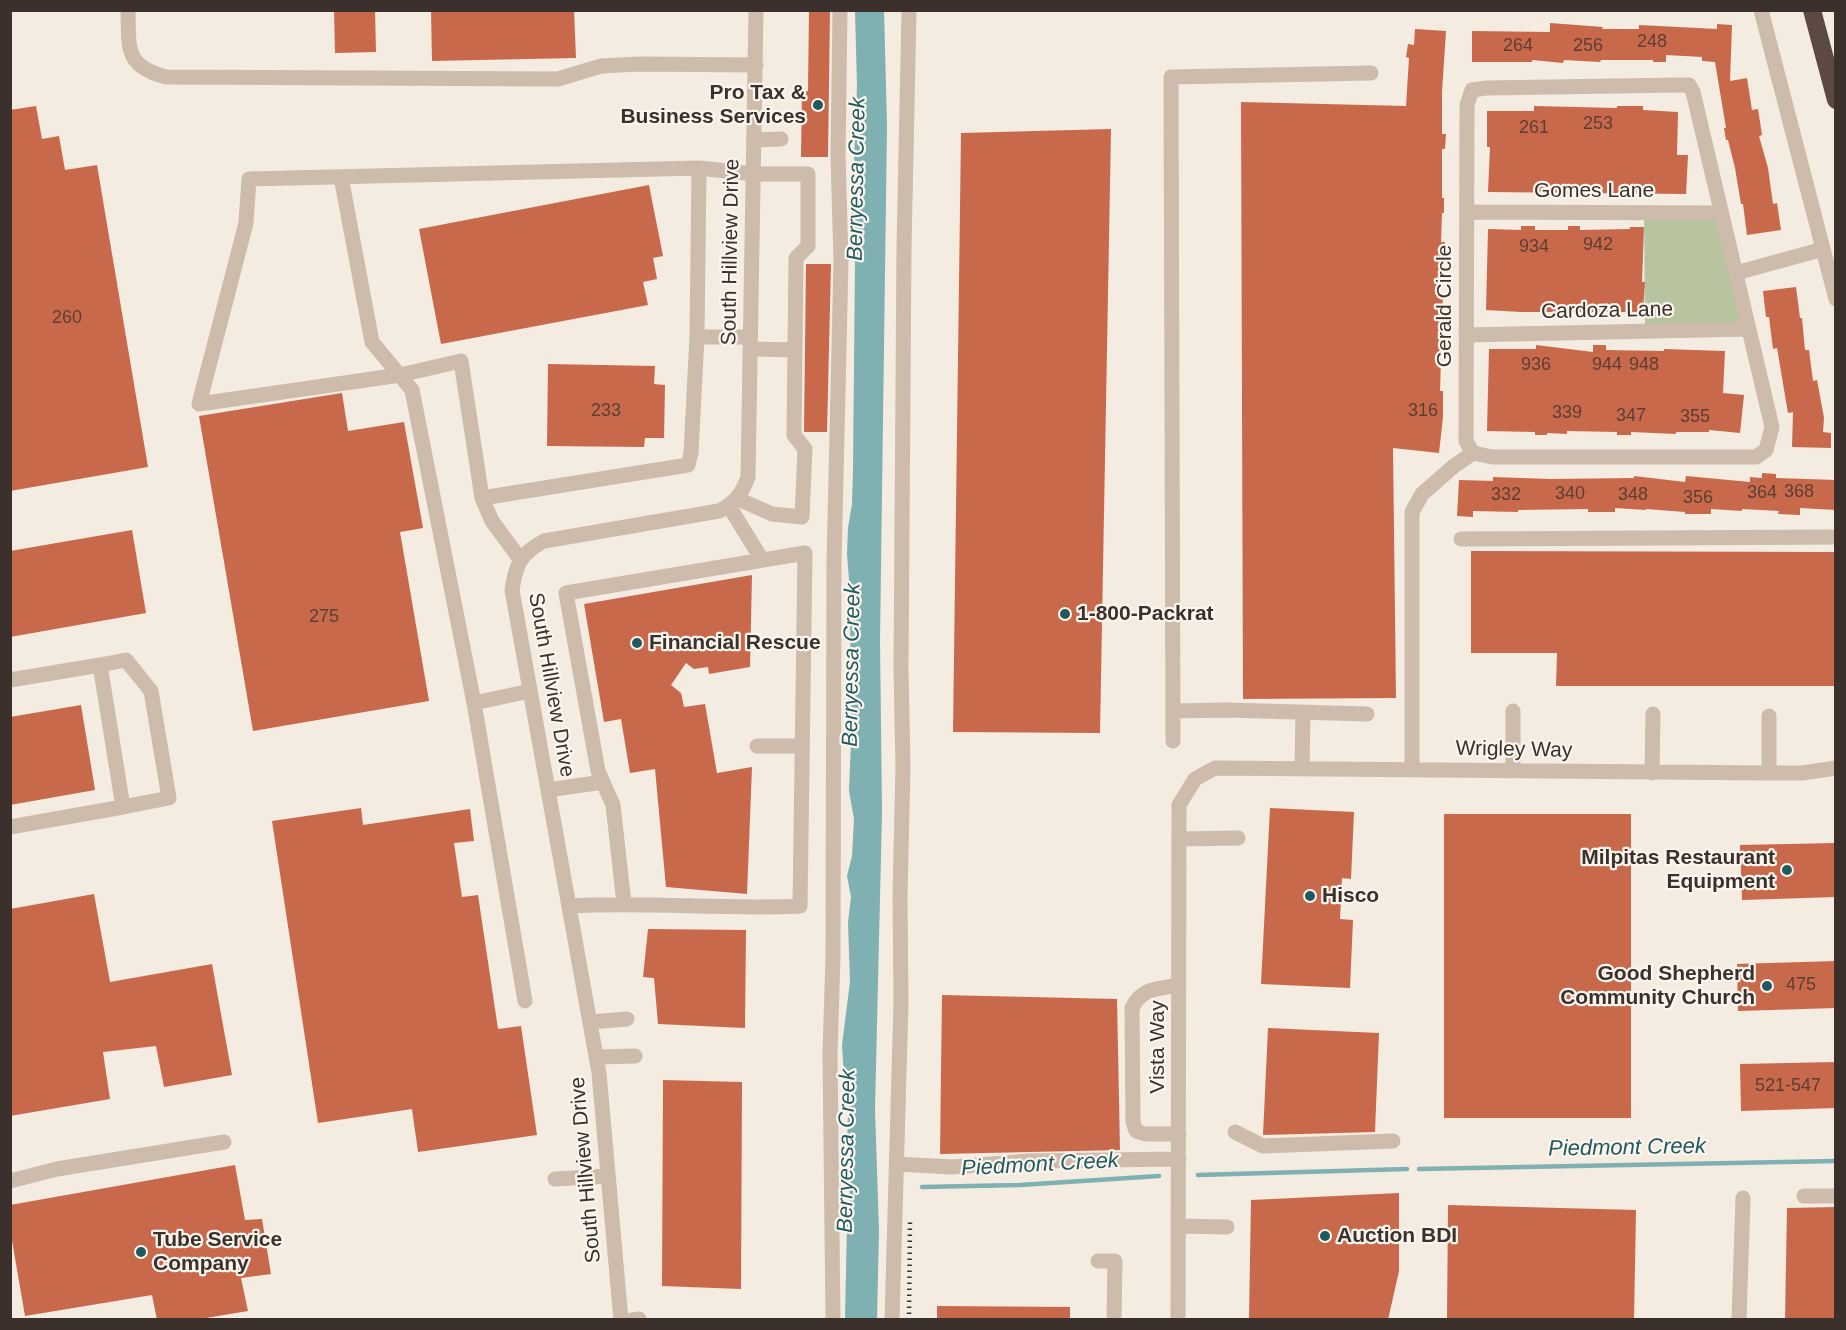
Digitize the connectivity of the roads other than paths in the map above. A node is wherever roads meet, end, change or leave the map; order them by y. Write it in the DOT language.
graph roads {
  1 [pos="128,10"];
  2 [pos="756,10"];
  3 [pos="840,10"];
  4 [pos="909,10"];
  5 [pos="1761,10"];
  6 [pos="1812,10"];
  7 [pos="756,65"];
  8 [pos="1371,73"];
  9 [pos="1836,100"];
  10 [pos="781,139"];
  11 [pos="754,140"];
  12 [pos="699,168"];
  13 [pos="753,174"];
  14 [pos="341,177"];
  15 [pos="1467,212"];
  16 [pos="1721,213"];
  17 [pos="1823,249"];
  18 [pos="1736,273"];
  19 [pos="1836,299"];
  20 [pos="1749,329"];
  21 [pos="1466,335"];
  22 [pos="697,337"];
  23 [pos="750,343"];
  24 [pos="795,350"];
  25 [pos="400,375"];
  26 [pos="1473,453"];
  27 [pos="482,498"];
  28 [pos="734,502"];
  29 [pos="1836,537"];
  30 [pos="1461,539"];
  31 [pos="520,559"];
  32 [pos="762,560"];
  33 [pos="100,665"];
  34 [pos="10,680"];
  35 [pos="530,691"];
  36 [pos="474,703"];
  37 [pos="1173,711"];
  38 [pos="1513,711"];
  39 [pos="1303,712"];
  40 [pos="1367,714"];
  41 [pos="1653,714"];
  42 [pos="1769,716"];
  43 [pos="1173,741"];
  44 [pos="757,746"];
  45 [pos="802,746"];
  46 [pos="1836,768"];
  47 [pos="1302,769"];
  48 [pos="1412,770"];
  49 [pos="1512,770"];
  50 [pos="1652,773"];
  51 [pos="1769,773"];
  52 [pos="1195,778"];
  53 [pos="603,782"];
  54 [pos="548,790"];
  55 [pos="123,807"];
  56 [pos="10,827"];
  57 [pos="1238,838"];
  58 [pos="1179,839"];
  59 [pos="624,903"];
  60 [pos="569,906"];
  61 [pos="1179,985"];
  62 [pos="525,1001"];
  63 [pos="627,1019"];
  64 [pos="590,1022"];
  65 [pos="635,1056"];
  66 [pos="597,1057"];
  67 [pos="1235,1132"];
  68 [pos="1179,1134"];
  69 [pos="1393,1141"];
  70 [pos="224,1142"];
  71 [pos="1179,1158"];
  72 [pos="897,1164"];
  73 [pos="608,1176"];
  74 [pos="555,1179"];
  75 [pos="10,1181"];
  76 [pos="1804,1196"];
  77 [pos="1836,1197"];
  78 [pos="1743,1198"];
  79 [pos="1178,1226"];
  80 [pos="1227,1227"];
  81 [pos="1098,1261"];
  82 [pos="639,1319"];
  83 [pos="621,1320"];
  84 [pos="632,1320"];
  85 [pos="833,1320"];
  86 [pos="892,1320"];
  87 [pos="1114,1320"];
  88 [pos="1178,1320"];
  89 [pos="1739,1320"];
  1 -- 7 [label="street"];
  2 -- 7 [label="street, South Hillview Drive"];
  3 -- 85 [label="street"];
  4 -- 72 [label="street"];
  5 -- 17 [label="street"];
  6 -- 9 [label="highway"];
  7 -- 11 [label="street, South Hillview Drive"];
  8 -- 37 [label="street"];
  10 -- 11 [label="street"];
  11 -- 13 [label="street, South Hillview Drive"];
  12 -- 13 [label="street"];
  12 -- 14 [label="street"];
  12 -- 22 [label="street"];
  13 -- 23 [label="street, South Hillview Drive"];
  13 -- 24 [label="street"];
  14 -- 25 [label="street"];
  14 -- 25 [label="street"];
  15 -- 16 [label="street, Gomes Lane"];
  15 -- 16 [label="street, Gerald Circle"];
  15 -- 21 [label="street, Gerald Circle"];
  16 -- 18 [label="street, Gerald Circle"];
  17 -- 18 [label="street"];
  17 -- 19 [label="street"];
  18 -- 20 [label="street, Gerald Circle"];
  20 -- 21 [label="street, Cardoza Lane"];
  20 -- 26 [label="street, Gerald Circle"];
  21 -- 26 [label="street, Gerald Circle"];
  22 -- 23 [label="street"];
  22 -- 27 [label="street"];
  23 -- 24 [label="street"];
  23 -- 28 [label="street, South Hillview Drive"];
  24 -- 28 [label="street"];
  25 -- 27 [label="street"];
  25 -- 36 [label="street"];
  26 -- 48 [label="street"];
  27 -- 31 [label="street"];
  28 -- 31 [label="street"];
  28 -- 32 [label="street"];
  29 -- 30 [label="street"];
  31 -- 35 [label="street, South Hillview Drive"];
  32 -- 45 [label="street"];
  32 -- 53 [label="street"];
  33 -- 34 [label="street"];
  33 -- 55 [label="street"];
  33 -- 55 [label="street"];
  35 -- 36 [label="street"];
  35 -- 54 [label="street, South Hillview Drive"];
  36 -- 62 [label="street"];
  37 -- 39 [label="street"];
  37 -- 43 [label="street"];
  38 -- 49 [label="street"];
  39 -- 40 [label="street"];
  39 -- 47 [label="street"];
  41 -- 50 [label="street"];
  42 -- 51 [label="street"];
  44 -- 45 [label="street"];
  45 -- 59 [label="street"];
  46 -- 51 [label="street, Wrigley Way"];
  47 -- 48 [label="street, Wrigley Way"];
  47 -- 52 [label="street, Wrigley Way"];
  48 -- 49 [label="street, Wrigley Way"];
  49 -- 50 [label="street, Wrigley Way"];
  50 -- 51 [label="street, Wrigley Way"];
  52 -- 58 [label="street, Vista Way"];
  53 -- 54 [label="street"];
  53 -- 59 [label="street"];
  54 -- 60 [label="street, South Hillview Drive"];
  55 -- 56 [label="street"];
  57 -- 58 [label="street"];
  58 -- 61 [label="street, Vista Way"];
  59 -- 60 [label="street"];
  60 -- 64 [label="street, South Hillview Drive"];
  61 -- 68 [label="street, Vista Way"];
  61 -- 68 [label="street"];
  63 -- 64 [label="street"];
  64 -- 66 [label="street, South Hillview Drive"];
  65 -- 66 [label="street"];
  66 -- 73 [label="street, South Hillview Drive"];
  67 -- 69 [label="street"];
  68 -- 71 [label="street, Vista Way"];
  70 -- 75 [label="street"];
  71 -- 72 [label="street"];
  71 -- 79 [label="street, Vista Way"];
  72 -- 86 [label="street"];
  73 -- 74 [label="street"];
  73 -- 83 [label="street, South Hillview Drive"];
  76 -- 77 [label="street"];
  78 -- 89 [label="street"];
  79 -- 80 [label="street"];
  79 -- 88 [label="street, Vista Way"];
  81 -- 87 [label="street"];
  82 -- 84 [label="street"];
}
